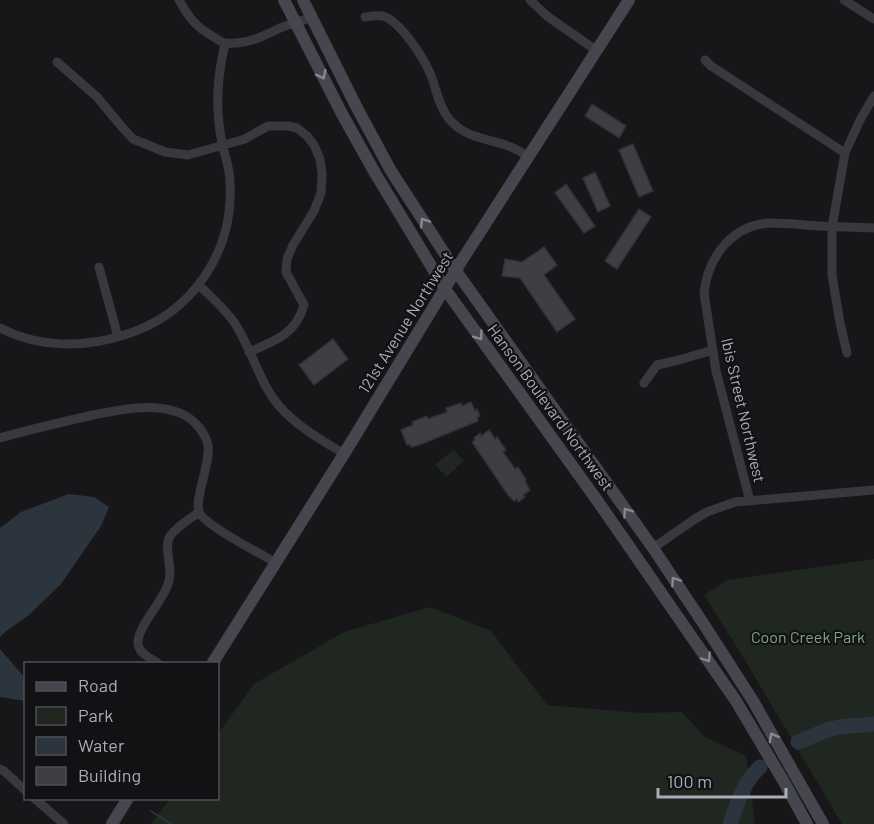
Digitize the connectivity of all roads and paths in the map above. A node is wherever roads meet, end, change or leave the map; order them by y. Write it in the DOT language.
graph roads {
  1 [pos="179,0"];
  2 [pos="284,0"];
  3 [pos="303,0"];
  4 [pos="530,0"];
  5 [pos="629,0"];
  6 [pos="844,0"];
  7 [pos="312,17"];
  8 [pos="365,18"];
  9 [pos="874,20"];
  10 [pos="296,23"];
  11 [pos="225,44"];
  12 [pos="597,51"];
  13 [pos="705,60"];
  14 [pos="57,62"];
  15 [pos="874,96"];
  16 [pos="223,145"];
  17 [pos="844,153"];
  18 [pos="529,157"];
  19 [pos="832,227"];
  20 [pos="874,228"];
  21 [pos="99,267"];
  22 [pos="456,270"];
  23 [pos="199,285"];
  24 [pos="445,289"];
  25 [pos="0,328"];
  26 [pos="118,337"];
  27 [pos="713,350"];
  28 [pos="249,352"];
  29 [pos="847,353"];
  30 [pos="644,383"];
  31 [pos="0,438"];
  32 [pos="344,454"];
  33 [pos="584,481"];
  34 [pos="874,490"];
  35 [pos="750,501"];
  36 [pos="199,512"];
  37 [pos="653,548"];
  38 [pos="275,562"];
  39 [pos="703,623"];
  40 [pos="157,662"];
  41 [pos="213,662"];
  42 [pos="0,769"];
  43 [pos="24,789"];
  44 [pos="36,800"];
  45 [pos="127,800"];
  46 [pos="795,802"];
  47 [pos="64,824"];
  48 [pos="112,824"];
  49 [pos="801,824"];
  50 [pos="807,824"];
  51 [pos="823,824"];
  1 -- 11 [label="street"];
  2 -- 10 [label="main road, Hanson Boulevard Northwest"];
  3 -- 7 [label="main road, Hanson Boulevard Northwest"];
  4 -- 12 [label="street"];
  5 -- 12 [label="main road, 121st Avenue Northwest"];
  6 -- 9 [label="street"];
  7 -- 10 [label="street"];
  22 -- 7 [label="main road, Hanson Boulevard Northwest, one-way"];
  8 -- 18 [label="street"];
  10 -- 11 [label="street"];
  10 -- 24 [label="main road, Hanson Boulevard Northwest, one-way"];
  11 -- 16 [label="street"];
  12 -- 18 [label="main road, 121st Avenue Northwest"];
  13 -- 17 [label="street"];
  14 -- 16 [label="street"];
  15 -- 17 [label="street"];
  16 -- 23 [label="street"];
  16 -- 28 [label="street"];
  17 -- 19 [label="street"];
  18 -- 22 [label="main road, 121st Avenue Northwest"];
  19 -- 20 [label="street"];
  19 -- 27 [label="street, Ibis Street Northwest"];
  19 -- 29 [label="street"];
  21 -- 26 [label="street"];
  22 -- 24 [label="main road, 121st Avenue Northwest"];
  37 -- 22 [label="main road, Hanson Boulevard Northwest, one-way"];
  23 -- 26 [label="street"];
  23 -- 28 [label="street"];
  24 -- 32 [label="main road, 121st Avenue Northwest"];
  24 -- 33 [label="main road, Hanson Boulevard Northwest, one-way"];
  25 -- 26 [label="street"];
  27 -- 30 [label="street"];
  27 -- 35 [label="street, Ibis Street Northwest"];
  28 -- 32 [label="street"];
  31 -- 36 [label="street"];
  32 -- 38 [label="main road, 121st Avenue Northwest"];
  33 -- 39 [label="main road"];
  33 -- 46 [label="main road, Hanson Boulevard Northwest, one-way"];
  34 -- 35 [label="street"];
  35 -- 37 [label="street"];
  36 -- 38 [label="street"];
  36 -- 40 [label="street"];
  39 -- 37 [label="main road, Hanson Boulevard Northwest, one-way"];
  38 -- 41 [label="main road, 121st Avenue Northwest"];
  51 -- 39 [label="main road, Hanson Boulevard Northwest, one-way"];
  42 -- 43 [label="street"];
  44 -- 47 [label="street"];
  45 -- 48 [label="main road"];
  46 -- 49 [label="main road"];
  46 -- 50 [label="main road, Hanson Boulevard Northwest"];
}
